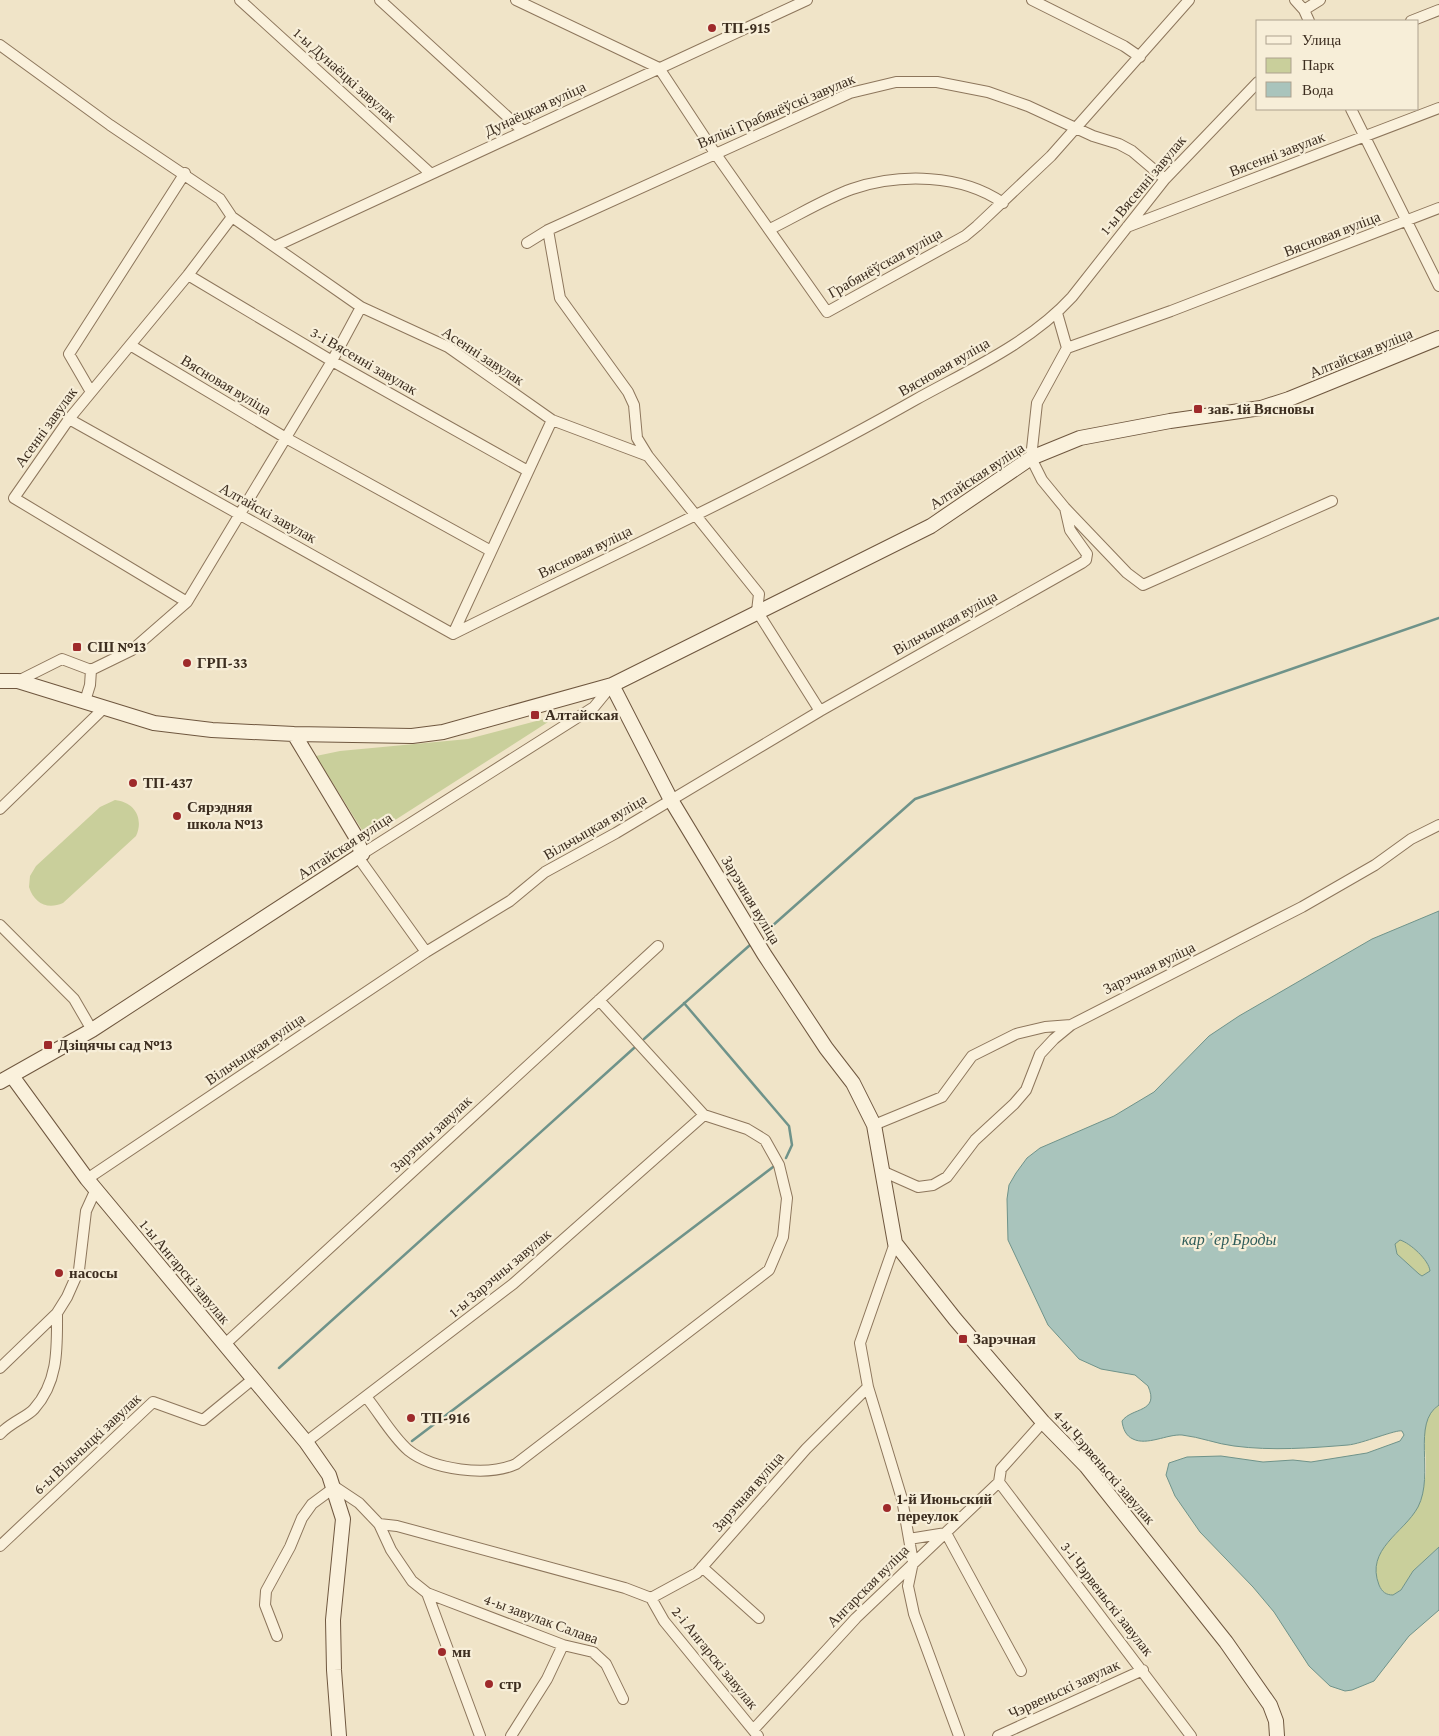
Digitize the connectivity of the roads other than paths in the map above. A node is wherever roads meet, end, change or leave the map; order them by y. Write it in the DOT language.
graph roads {
  1 [pos="240,0"];
  2 [pos="380,0"];
  3 [pos="516,0"];
  4 [pos="807,0"];
  5 [pos="1032,0"];
  6 [pos="1189,0"];
  7 [pos="1295,0"];
  8 [pos="1320,0"];
  9 [pos="1304,10"];
  10 [pos="1439,10"];
  11 [pos="1309,20"];
  12 [pos="1414,20"];
  13 [pos="0,45"];
  14 [pos="1140,57"];
  15 [pos="659,68"];
  16 [pos="1256,84"];
  17 [pos="1439,108"];
  18 [pos="1352,110"];
  19 [pos="1076,127"];
  20 [pos="523,131"];
  21 [pos="1365,137"];
  22 [pos="715,153"];
  23 [pos="430,173"];
  24 [pos="185,174"];
  25 [pos="1165,178"];
  26 [pos="1003,202"];
  27 [pos="1439,208"];
  28 [pos="232,218"];
  29 [pos="1408,221"];
  30 [pos="1126,227"];
  31 [pos="770,229"];
  32 [pos="548,230"];
  33 [pos="527,243"];
  34 [pos="276,246"];
  35 [pos="188,275"];
  36 [pos="1439,286"];
  37 [pos="361,307"];
  38 [pos="1057,313"];
  39 [pos="1439,338"];
  40 [pos="130,345"];
  41 [pos="1067,348"];
  42 [pos="332,361"];
  43 [pos="91,392"];
  44 [pos="69,418"];
  45 [pos="552,420"];
  46 [pos="286,438"];
  47 [pos="648,456"];
  48 [pos="1031,458"];
  49 [pos="528,471"];
  50 [pos="1332,501"];
  51 [pos="1065,508"];
  52 [pos="696,514"];
  53 [pos="241,515"];
  54 [pos="491,551"];
  55 [pos="187,602"];
  56 [pos="757,611"];
  57 [pos="453,634"];
  58 [pos="91,670"];
  59 [pos="0,681"];
  60 [pos="18,681"];
  61 [pos="612,685"];
  62 [pos="85,701"];
  63 [pos="103,709"];
  64 [pos="820,711"];
  65 [pos="294,734"];
  66 [pos="671,800"];
  67 [pos="0,808"];
  68 [pos="1439,825"];
  69 [pos="360,855"];
  70 [pos="0,925"];
  71 [pos="658,946"];
  72 [pos="426,952"];
  73 [pos="599,1000"];
  74 [pos="1071,1025"];
  75 [pos="92,1030"];
  76 [pos="6,1079"];
  77 [pos="704,1115"];
  78 [pos="874,1125"];
  79 [pos="882,1171"];
  80 [pos="91,1184"];
  81 [pos="895,1244"];
  82 [pos="57,1313"];
  83 [pos="224,1344"];
  84 [pos="0,1368"];
  85 [pos="253,1379"];
  86 [pos="868,1387"];
  87 [pos="367,1398"];
  88 [pos="1043,1422"];
  89 [pos="0,1434"];
  90 [pos="306,1442"];
  91 [pos="998,1482"];
  92 [pos="335,1487"];
  93 [pos="379,1524"];
  94 [pos="946,1533"];
  95 [pos="909,1539"];
  96 [pos="0,1546"];
  97 [pos="913,1562"];
  98 [pos="702,1567"];
  99 [pos="427,1593"];
  100 [pos="651,1598"];
  101 [pos="759,1618"];
  102 [pos="277,1636"];
  103 [pos="563,1645"];
  104 [pos="1143,1670"];
  105 [pos="1021,1671"];
  106 [pos="623,1699"];
  107 [pos="756,1733"];
  108 [pos="339,1736"];
  109 [pos="480,1736"];
  110 [pos="511,1736"];
  111 [pos="959,1736"];
  112 [pos="998,1736"];
  113 [pos="1191,1736"];
  114 [pos="1277,1736"];
  1 -- 23 [label="street, 1-ы Дунаёцкі завулак"];
  2 -- 20 [label="street"];
  3 -- 15 [label="street"];
  4 -- 15 [label="street, Дунаёцкая вуліца"];
  5 -- 14 [label="street"];
  6 -- 14 [label="street, Грабянёўская вуліца"];
  7 -- 9 [label="street"];
  8 -- 9 [label="street"];
  9 -- 11 [label="street"];
  10 -- 12 [label="street"];
  13 -- 24 [label="street, Асенні завулак"];
  14 -- 19 [label="street, Грабянёўская вуліца"];
  15 -- 20 [label="street, Дунаёцкая вуліца"];
  15 -- 22 [label="street, Грабянёўская вуліца"];
  16 -- 25 [label="street, 1-ы Вясенні завулак"];
  17 -- 21 [label="street, Вясенні завулак"];
  18 -- 21 [label="street"];
  19 -- 22 [label="street, Вялікі Грабянёўскі завулак"];
  19 -- 25 [label="street, Вялікі Грабянёўскі завулак"];
  19 -- 26 [label="street, Грабянёўская вуліца"];
  20 -- 23 [label="street, Дунаёцкая вуліца"];
  21 -- 29 [label="street"];
  21 -- 30 [label="street, Вясенні завулак"];
  22 -- 31 [label="street, Грабянёўская вуліца"];
  22 -- 32 [label="street, Вялікі Грабянёўскі завулак"];
  23 -- 34 [label="street, Дунаёцкая вуліца"];
  24 -- 28 [label="street, Асенні завулак"];
  24 -- 43 [label="street"];
  25 -- 30 [label="street, 1-ы Вясенні завулак"];
  26 -- 31 [label="street"];
  26 -- 31 [label="street, Грабянёўская вуліца"];
  27 -- 29 [label="street, Вясновая вуліца"];
  28 -- 34 [label="street, Асенні завулак"];
  28 -- 35 [label="street, Асенні завулак"];
  29 -- 36 [label="street"];
  29 -- 41 [label="street, Вясновая вуліца"];
  30 -- 38 [label="street, 1-ы Вясенні завулак"];
  32 -- 33 [label="street, Вялікі Грабянёўскі завулак"];
  32 -- 47 [label="street"];
  34 -- 37 [label="street, Асенні завулак"];
  35 -- 40 [label="street, Асенні завулак"];
  35 -- 42 [label="street, 3-і Вясенні завулак"];
  37 -- 42 [label="street"];
  37 -- 45 [label="street, Асенні завулак"];
  38 -- 41 [label="street"];
  38 -- 52 [label="street, Вясновая вуліца"];
  39 -- 48 [label="main road, Алтайская вуліца"];
  40 -- 43 [label="street, Асенні завулак"];
  40 -- 46 [label="street, Вясновая вуліца"];
  41 -- 48 [label="street"];
  42 -- 46 [label="street"];
  42 -- 49 [label="street, 3-і Вясенні завулак"];
  43 -- 44 [label="street, Асенні завулак"];
  44 -- 53 [label="street, Алтайскі завулак"];
  44 -- 55 [label="street, Асенні завулак"];
  45 -- 47 [label="street, Асенні завулак"];
  45 -- 49 [label="street"];
  46 -- 53 [label="street"];
  46 -- 54 [label="street, Вясновая вуліца"];
  47 -- 52 [label="street"];
  48 -- 51 [label="street"];
  48 -- 56 [label="main road, Алтайская вуліца"];
  49 -- 54 [label="street"];
  50 -- 51 [label="street"];
  51 -- 64 [label="street, Вільчыцкая вуліца"];
  52 -- 56 [label="street"];
  52 -- 57 [label="street, Вясновая вуліца"];
  53 -- 55 [label="street"];
  53 -- 57 [label="street, Алтайскі завулак"];
  54 -- 57 [label="street"];
  55 -- 58 [label="street"];
  56 -- 61 [label="main road, Алтайская вуліца"];
  56 -- 64 [label="street"];
  58 -- 60 [label="street"];
  58 -- 62 [label="street"];
  59 -- 60 [label="main road, Алтайская вуліца"];
  60 -- 62 [label="main road, Алтайская вуліца"];
  61 -- 65 [label="main road, Алтайская вуліца"];
  61 -- 66 [label="main road, Зарэчная вуліца"];
  61 -- 69 [label="street, Алтайская вуліца"];
  62 -- 63 [label="main road, Алтайская вуліца"];
  63 -- 65 [label="main road, Алтайская вуліца"];
  63 -- 67 [label="street"];
  64 -- 66 [label="street, Вільчыцкая вуліца"];
  65 -- 69 [label="main road"];
  66 -- 72 [label="street, Вільчыцкая вуліца"];
  66 -- 78 [label="main road, Зарэчная вуліца"];
  68 -- 74 [label="street, Зарэчная вуліца"];
  69 -- 72 [label="street"];
  69 -- 75 [label="main road, Алтайская вуліца"];
  70 -- 75 [label="street"];
  71 -- 73 [label="street, Зарэчны завулак"];
  72 -- 80 [label="street, Вільчыцкая вуліца"];
  73 -- 77 [label="street"];
  73 -- 83 [label="street, Зарэчны завулак"];
  74 -- 78 [label="street, Зарэчная вуліца"];
  74 -- 79 [label="street"];
  75 -- 76 [label="main road, Алтайская вуліца"];
  76 -- 80 [label="main road, 1-ы Ангарскі завулак"];
  77 -- 87 [label="street, 1-ы Зарэчны завулак"];
  77 -- 87 [label="street"];
  78 -- 79 [label="main road, Зарэчная вуліца"];
  79 -- 81 [label="main road, Зарэчная вуліца"];
  80 -- 82 [label="street"];
  80 -- 83 [label="main road, 1-ы Ангарскі завулак"];
  81 -- 86 [label="street, Зарэчная вуліца"];
  81 -- 88 [label="main road, 4-ы Чэрвеньскі завулак"];
  82 -- 84 [label="street"];
  82 -- 89 [label="street"];
  83 -- 85 [label="main road, 1-ы Ангарскі завулак"];
  85 -- 90 [label="main road, 1-ы Ангарскі завулак"];
  85 -- 96 [label="street, 6-ы Вільчыцкі завулак"];
  86 -- 95 [label="street"];
  86 -- 98 [label="street, Зарэчная вуліца"];
  87 -- 90 [label="street, 1-ы Зарэчны завулак"];
  88 -- 91 [label="street, Ангарская вуліца"];
  88 -- 114 [label="main road, 4-ы Чэрвеньскі завулак"];
  90 -- 92 [label="main road, 1-ы Ангарскі завулак"];
  91 -- 94 [label="street, Ангарская вуліца"];
  91 -- 104 [label="street, 3-і Чэрвеньскі завулак"];
  92 -- 93 [label="street, 1-ы Ангарскі завулак"];
  92 -- 102 [label="street"];
  92 -- 108 [label="main road, 1-ы Ангарскі завулак"];
  93 -- 99 [label="street, 1-ы Ангарскі завулак"];
  93 -- 100 [label="street"];
  94 -- 95 [label="street"];
  94 -- 97 [label="street, Ангарская вуліца"];
  94 -- 105 [label="street"];
  95 -- 97 [label="street"];
  97 -- 107 [label="street, Ангарская вуліца"];
  97 -- 111 [label="street"];
  98 -- 100 [label="street, Зарэчная вуліца"];
  98 -- 101 [label="street"];
  99 -- 103 [label="street, 4-ы завулак Салава"];
  99 -- 109 [label="street, 1-ы Ангарскі завулак"];
  100 -- 107 [label="street, 2-і Ангарскі завулак"];
  103 -- 106 [label="street, 4-ы завулак Салава"];
  103 -- 110 [label="street"];
  104 -- 112 [label="street, Чэрвеньскі завулак"];
  104 -- 113 [label="street, 3-і Чэрвеньскі завулак"];
}
